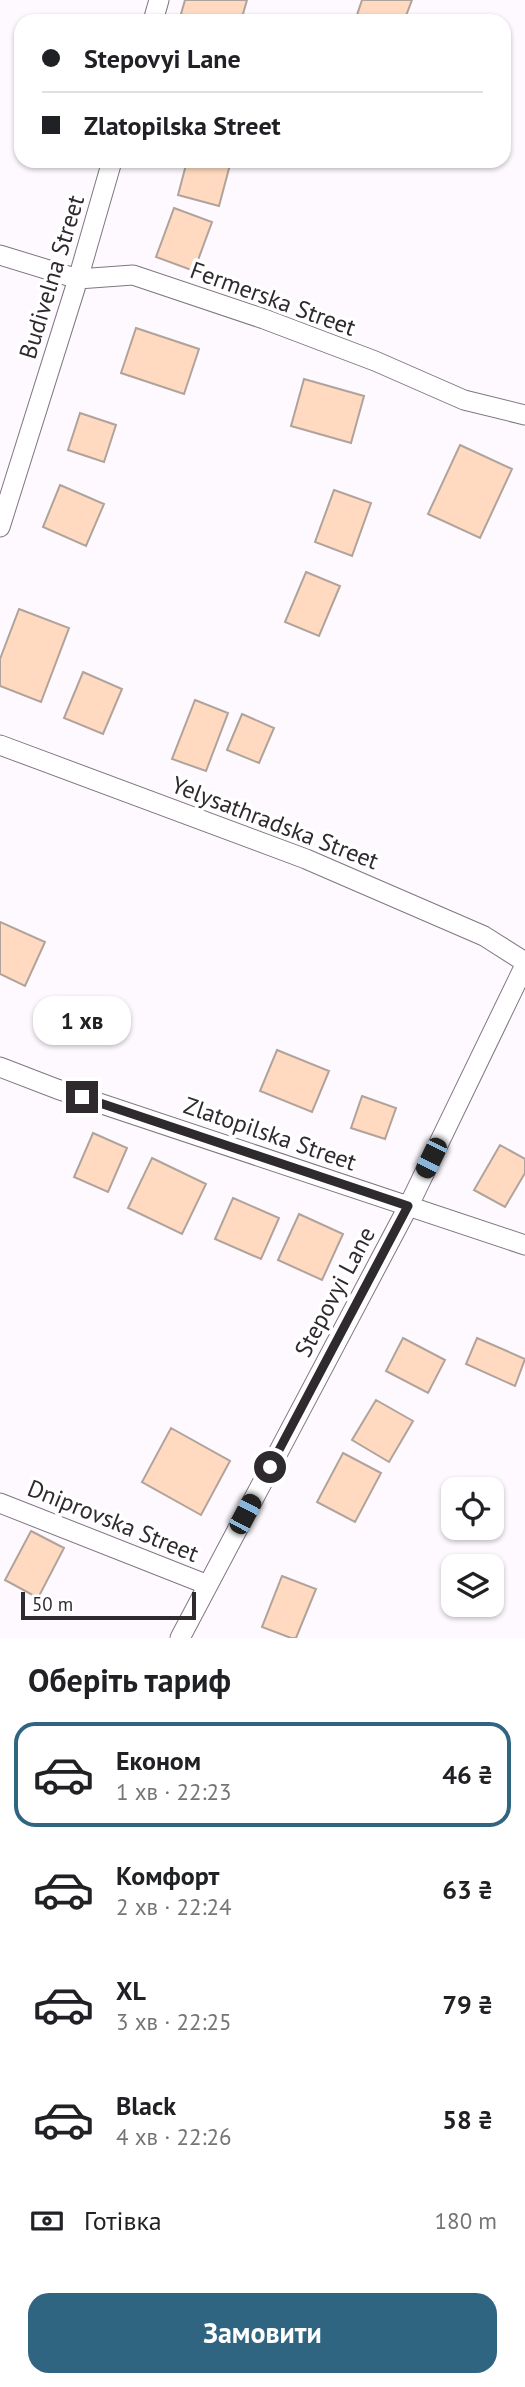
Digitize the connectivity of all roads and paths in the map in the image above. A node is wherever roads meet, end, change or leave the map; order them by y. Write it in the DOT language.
graph roads {
  1 [pos="110,168"];
  2 [pos="0,256"];
  3 [pos="78,279"];
  4 [pos="525,415"];
  5 [pos="0,527"];
  6 [pos="0,745"];
  7 [pos="525,964"];
  8 [pos="0,1067"];
  9 [pos="408,1206"];
  10 [pos="525,1245"];
  11 [pos="0,1503"];
  12 [pos="208,1585"];
  13 [pos="180,1638"];
  1 -- 3 [label="street, Budivelna Street"];
  2 -- 3 [label="street, Fermerska Street"];
  3 -- 4 [label="street, Fermerska Street"];
  3 -- 5 [label="street, Budivelna Street"];
  6 -- 7 [label="street, Yelysathradska Street"];
  7 -- 9 [label="street, Stepovyi Lane"];
  8 -- 9 [label="street, Zlatopilska Street"];
  9 -- 10 [label="street, Zlatopilska Street"];
  9 -- 12 [label="street, Stepovyi Lane"];
  11 -- 12 [label="street, Dniprovska Street"];
  12 -- 13 [label="street, Stepovyi Lane"];
}
